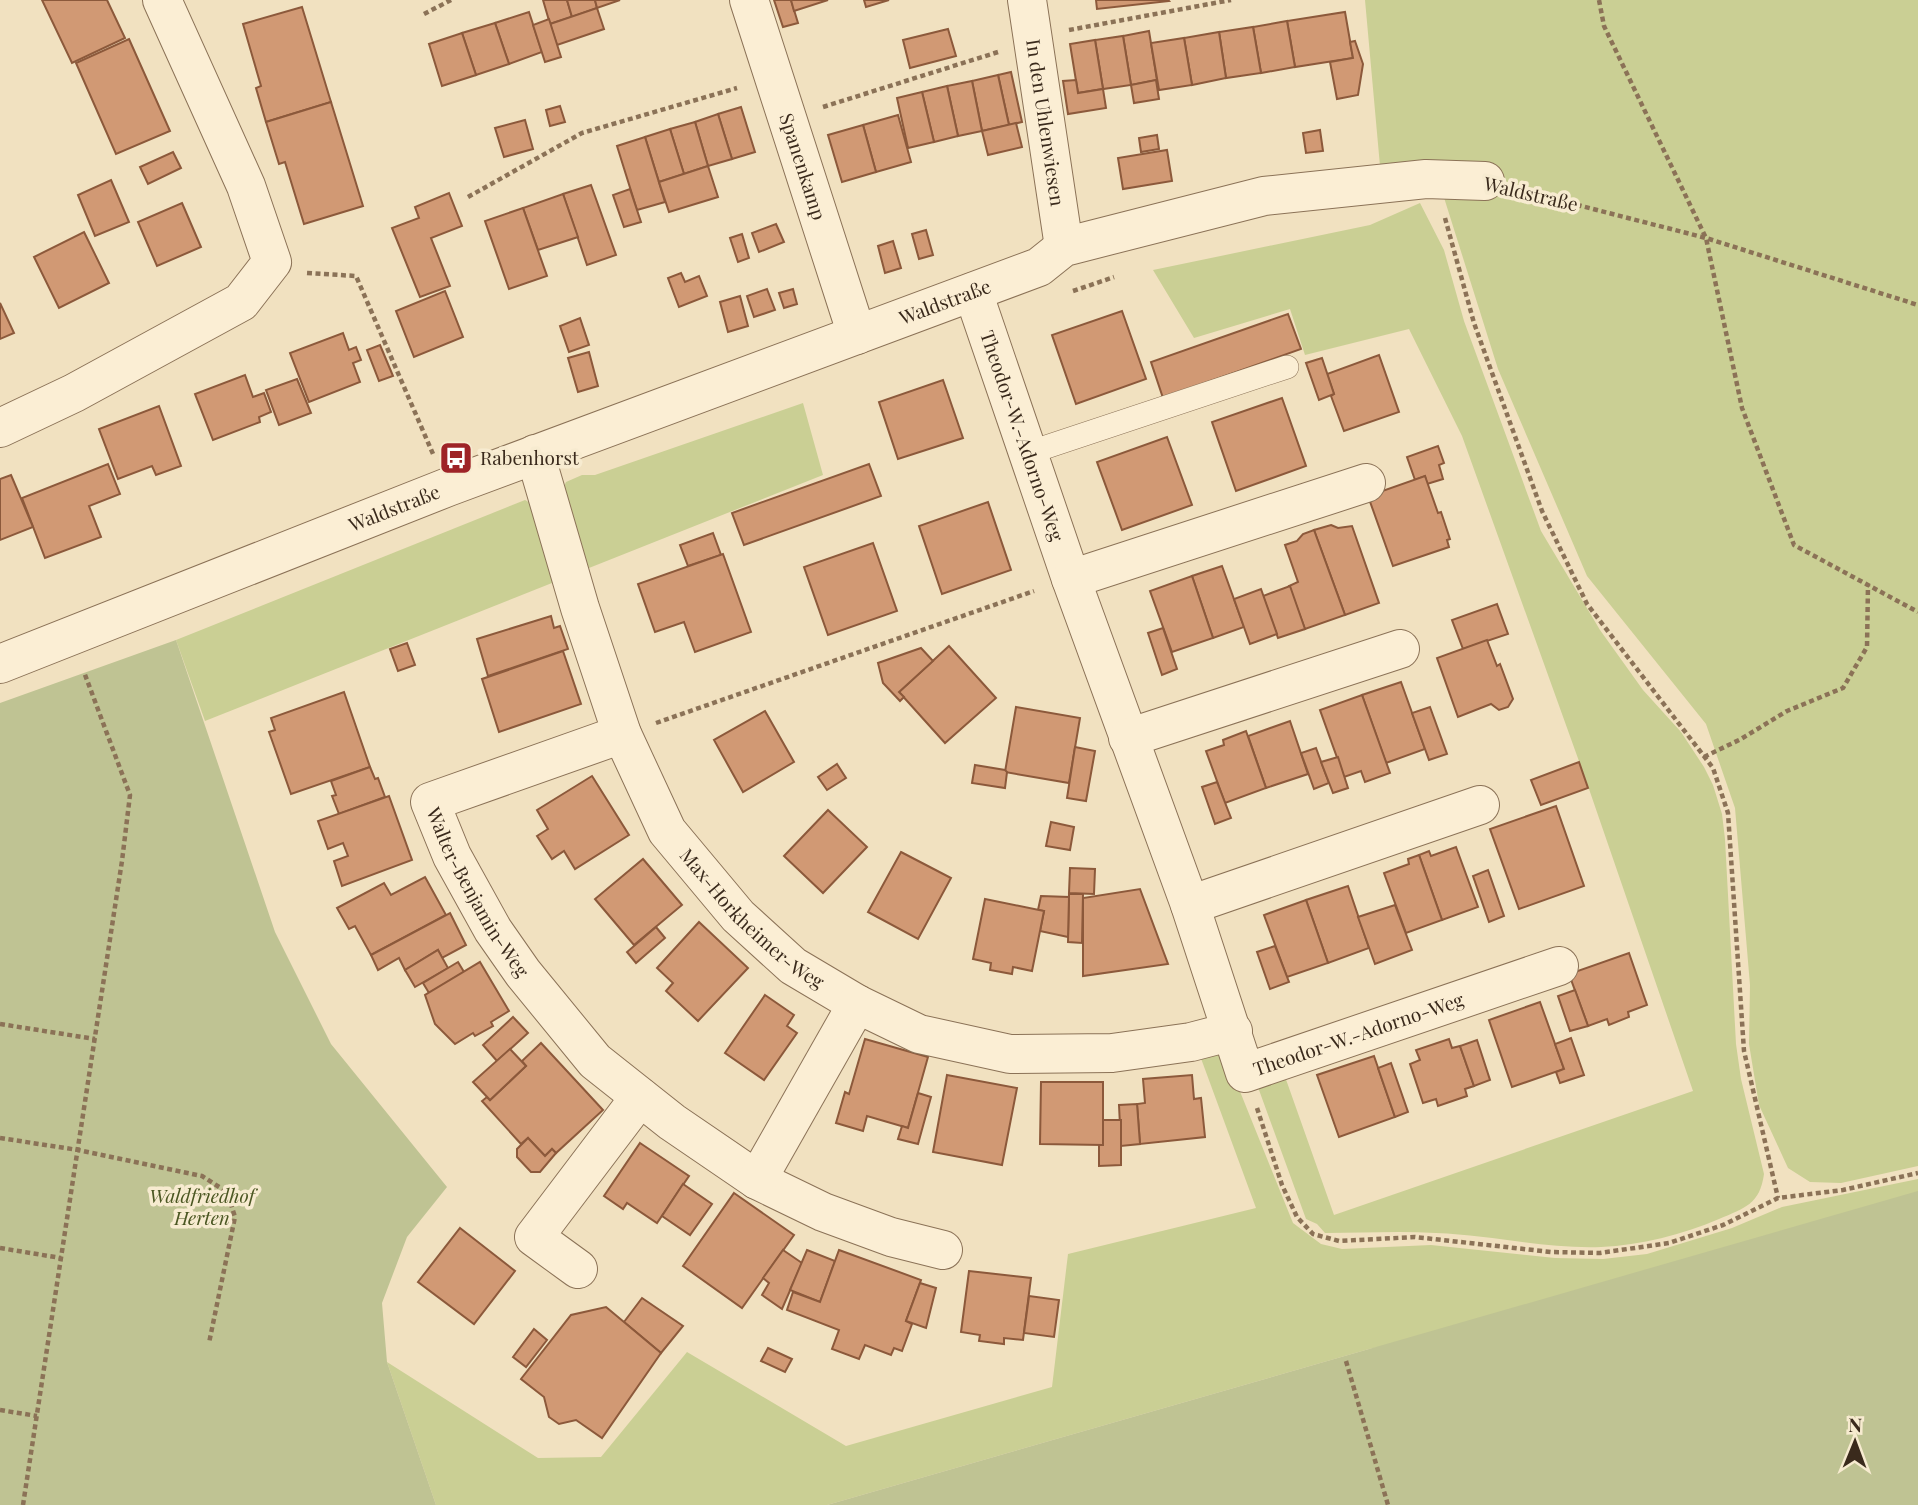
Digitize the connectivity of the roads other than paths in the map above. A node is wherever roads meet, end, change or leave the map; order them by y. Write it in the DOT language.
graph roads {
  1 [pos="162,0"];
  2 [pos="750,0"];
  3 [pos="1027,0"];
  4 [pos="1485,181"];
  5 [pos="1065,247"];
  6 [pos="973,292"];
  7 [pos="857,335"];
  8 [pos="1287,367"];
  9 [pos="0,428"];
  10 [pos="1028,453"];
  11 [pos="535,454"];
  12 [pos="1366,483"];
  13 [pos="1071,579"];
  14 [pos="1400,649"];
  15 [pos="0,664"];
  16 [pos="622,734"];
  17 [pos="1128,738"];
  18 [pos="1480,805"];
  19 [pos="1190,905"];
  20 [pos="1559,966"];
  21 [pos="857,1004"];
  22 [pos="1233,1031"];
  23 [pos="640,1097"];
  24 [pos="757,1180"];
  25 [pos="943,1251"];
  26 [pos="578,1269"];
  1 -- 9 [label="street"];
  2 -- 7 [label="street, Spanenkamp"];
  3 -- 5 [label="street, In den Uhlenwiesen"];
  4 -- 5 [label="street, Waldstraße"];
  5 -- 6 [label="street, Waldstraße"];
  6 -- 7 [label="street, Waldstraße"];
  6 -- 10 [label="street, Theodor-W.-Adorno-Weg"];
  7 -- 11 [label="street, Waldstraße"];
  8 -- 10 [label="lane"];
  10 -- 13 [label="street, Theodor-W.-Adorno-Weg"];
  11 -- 15 [label="street, Waldstraße"];
  11 -- 16 [label="street, Max-Horkheimer-Weg"];
  12 -- 13 [label="street"];
  13 -- 17 [label="street, Theodor-W.-Adorno-Weg"];
  14 -- 17 [label="street"];
  16 -- 21 [label="street, Max-Horkheimer-Weg"];
  16 -- 23 [label="street, Walter-Benjamin-Weg"];
  17 -- 19 [label="street, Theodor-W.-Adorno-Weg"];
  18 -- 19 [label="street"];
  19 -- 22 [label="street, Theodor-W.-Adorno-Weg"];
  20 -- 22 [label="street, Theodor-W.-Adorno-Weg"];
  21 -- 22 [label="street, Max-Horkheimer-Weg"];
  21 -- 24 [label="street"];
  23 -- 24 [label="street, Walter-Benjamin-Weg"];
  23 -- 26 [label="street"];
  24 -- 25 [label="street, Walter-Benjamin-Weg"];
}
